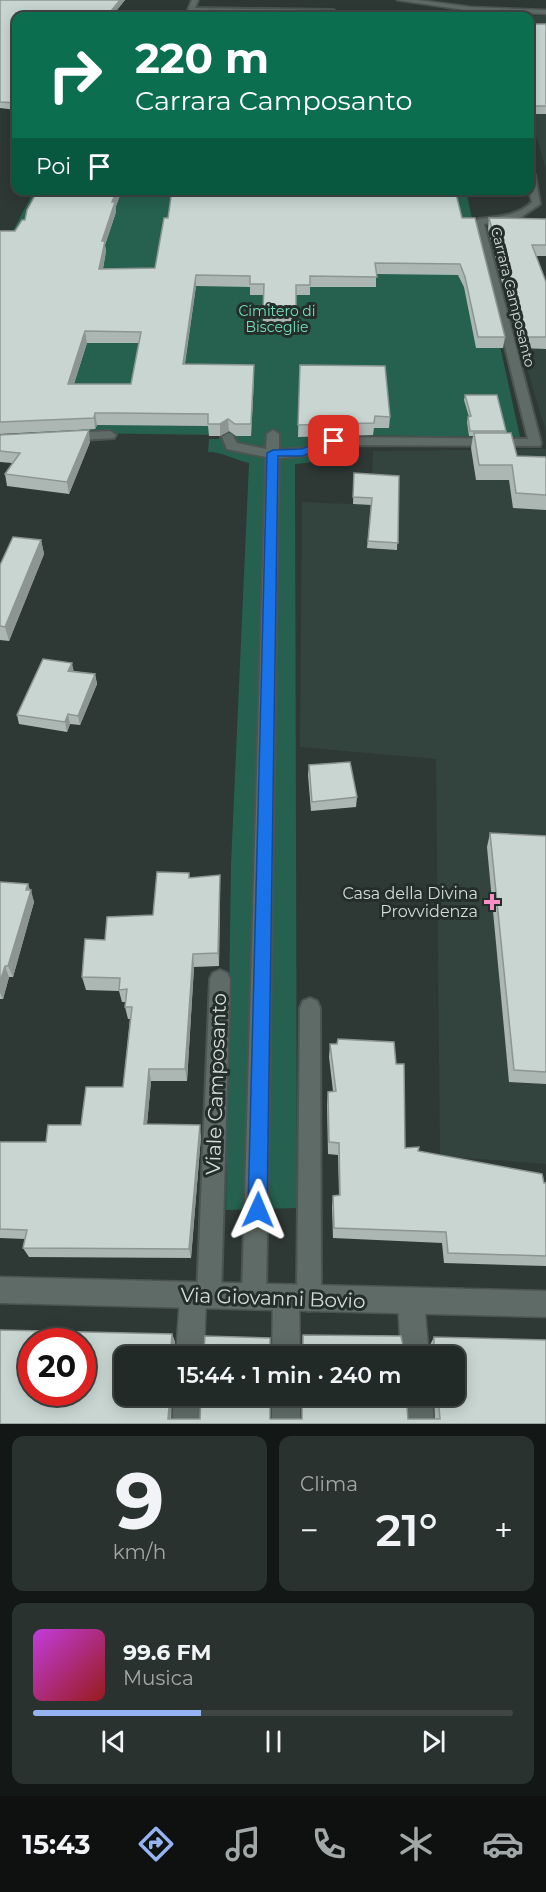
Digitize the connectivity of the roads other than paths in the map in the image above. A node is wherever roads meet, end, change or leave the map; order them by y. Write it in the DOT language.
graph roads {
  1 [pos="195,0"];
  2 [pos="401,0"];
  3 [pos="333,12"];
  4 [pos="481,12"];
  5 [pos="534,190"];
  6 [pos="110,435"];
  7 [pos="228,437"];
  8 [pos="59,438"];
  9 [pos="273,443"];
  10 [pos="220,980"];
  11 [pos="310,1008"];
  12 [pos="0,1290"];
  13 [pos="201,1296"];
  14 [pos="254,1297"];
  15 [pos="298,1299"];
  16 [pos="411,1302"];
  17 [pos="546,1304"];
  18 [pos="192,1346"];
  19 [pos="288,1346"];
  20 [pos="414,1346"];
  21 [pos="187,1406"];
  22 [pos="286,1406"];
  23 [pos="419,1406"];
  24 [pos="186,1424"];
  25 [pos="286,1424"];
  26 [pos="420,1424"];
  1 -- 3 [label="lane"];
  2 -- 4 [label="street"];
  5 -- 9 [label="lane, Carrara Camposanto"];
  6 -- 8 [label="lane"];
  7 -- 9 [label="lane, Carrara Camposanto"];
  9 -- 14 [label="lane"];
  10 -- 13 [label="lane, Viale Camposanto"];
  11 -- 15 [label="lane"];
  12 -- 13 [label="street, Via Giovanni Bovio"];
  13 -- 14 [label="street, Via Giovanni Bovio"];
  13 -- 18 [label="street"];
  14 -- 15 [label="street, Via Giovanni Bovio"];
  15 -- 16 [label="street, Via Giovanni Bovio"];
  15 -- 19 [label="street"];
  16 -- 17 [label="street, Via Giovanni Bovio"];
  16 -- 20 [label="street"];
  21 -- 24 [label="street"];
  22 -- 25 [label="street"];
  23 -- 26 [label="street"];
}
